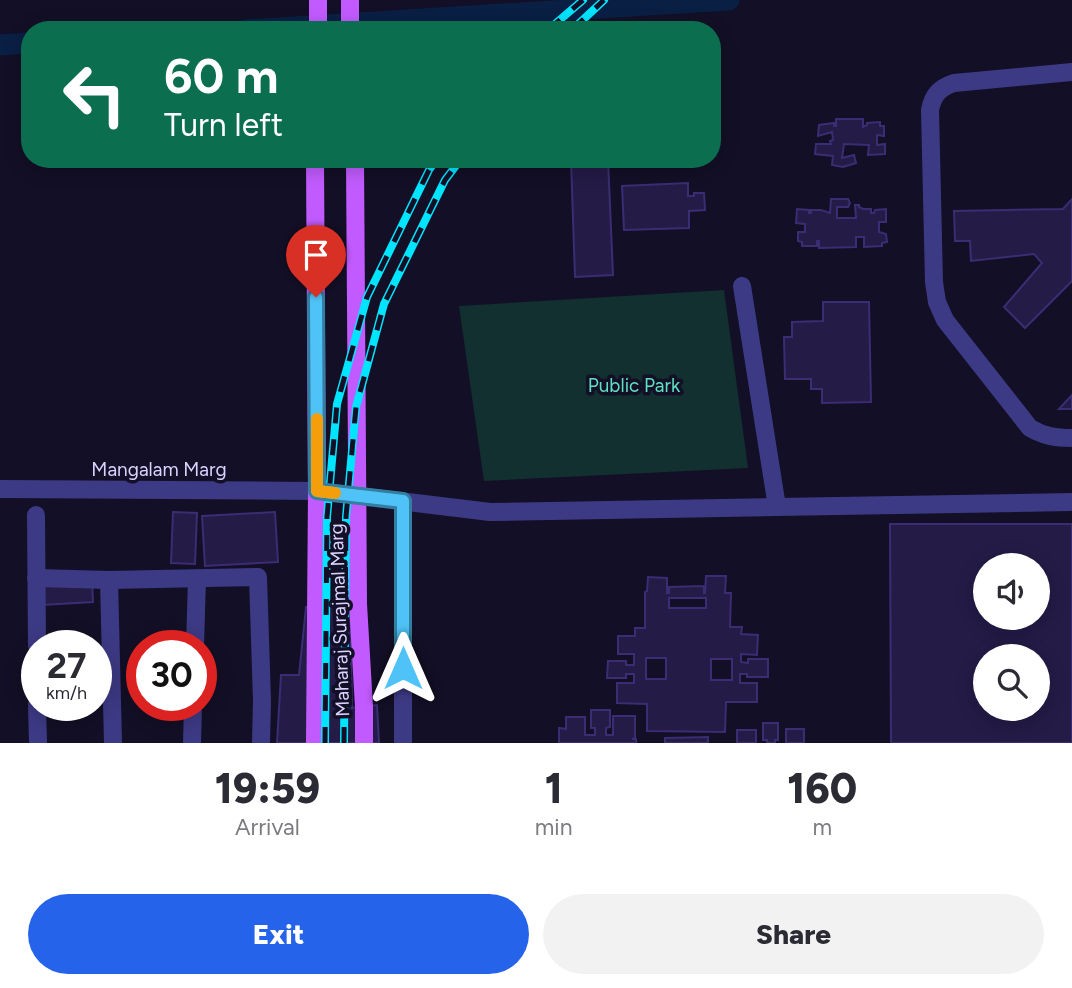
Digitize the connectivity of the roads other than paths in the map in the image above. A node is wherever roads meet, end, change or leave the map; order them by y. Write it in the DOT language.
graph roads {
  1 [pos="318,0"];
  2 [pos="318,21"];
  3 [pos="1072,72"];
  4 [pos="315,168"];
  5 [pos="355,168"];
  6 [pos="742,286"];
  7 [pos="1072,438"];
  8 [pos="0,489"];
  9 [pos="317,491"];
  10 [pos="357,495"];
  11 [pos="403,501"];
  12 [pos="1072,502"];
  13 [pos="777,507"];
  14 [pos="36,515"];
  15 [pos="36,578"];
  16 [pos="197,579"];
  17 [pos="110,580"];
  18 [pos="37,630"];
  19 [pos="195,630"];
  20 [pos="37,721"];
  21 [pos="193,721"];
  22 [pos="38,743"];
  23 [pos="113,743"];
  24 [pos="192,743"];
  25 [pos="261,743"];
  26 [pos="315,743"];
  27 [pos="364,743"];
  28 [pos="403,743"];
  1 -- 2 [label="main road"];
  3 -- 7 [label="street"];
  4 -- 9 [label="main road, Maharaj Surajmal Marg"];
  5 -- 10 [label="main road, Maharaj Surajmal Marg"];
  6 -- 13 [label="street"];
  8 -- 9 [label="street, Mangalam Marg"];
  9 -- 10 [label="street, Mangalam Marg"];
  9 -- 26 [label="main road, Maharaj Surajmal Marg"];
  10 -- 11 [label="street, Mangalam Marg"];
  10 -- 27 [label="main road, Maharaj Surajmal Marg"];
  11 -- 13 [label="street, Mangalam Marg"];
  11 -- 28 [label="street"];
  12 -- 13 [label="street, Mangalam Marg"];
  14 -- 15 [label="street"];
  15 -- 17 [label="street"];
  15 -- 18 [label="street"];
  16 -- 17 [label="street"];
  16 -- 19 [label="street"];
  16 -- 25 [label="street"];
  17 -- 23 [label="street"];
  20 -- 22 [label="street"];
  21 -- 24 [label="street"];
}
